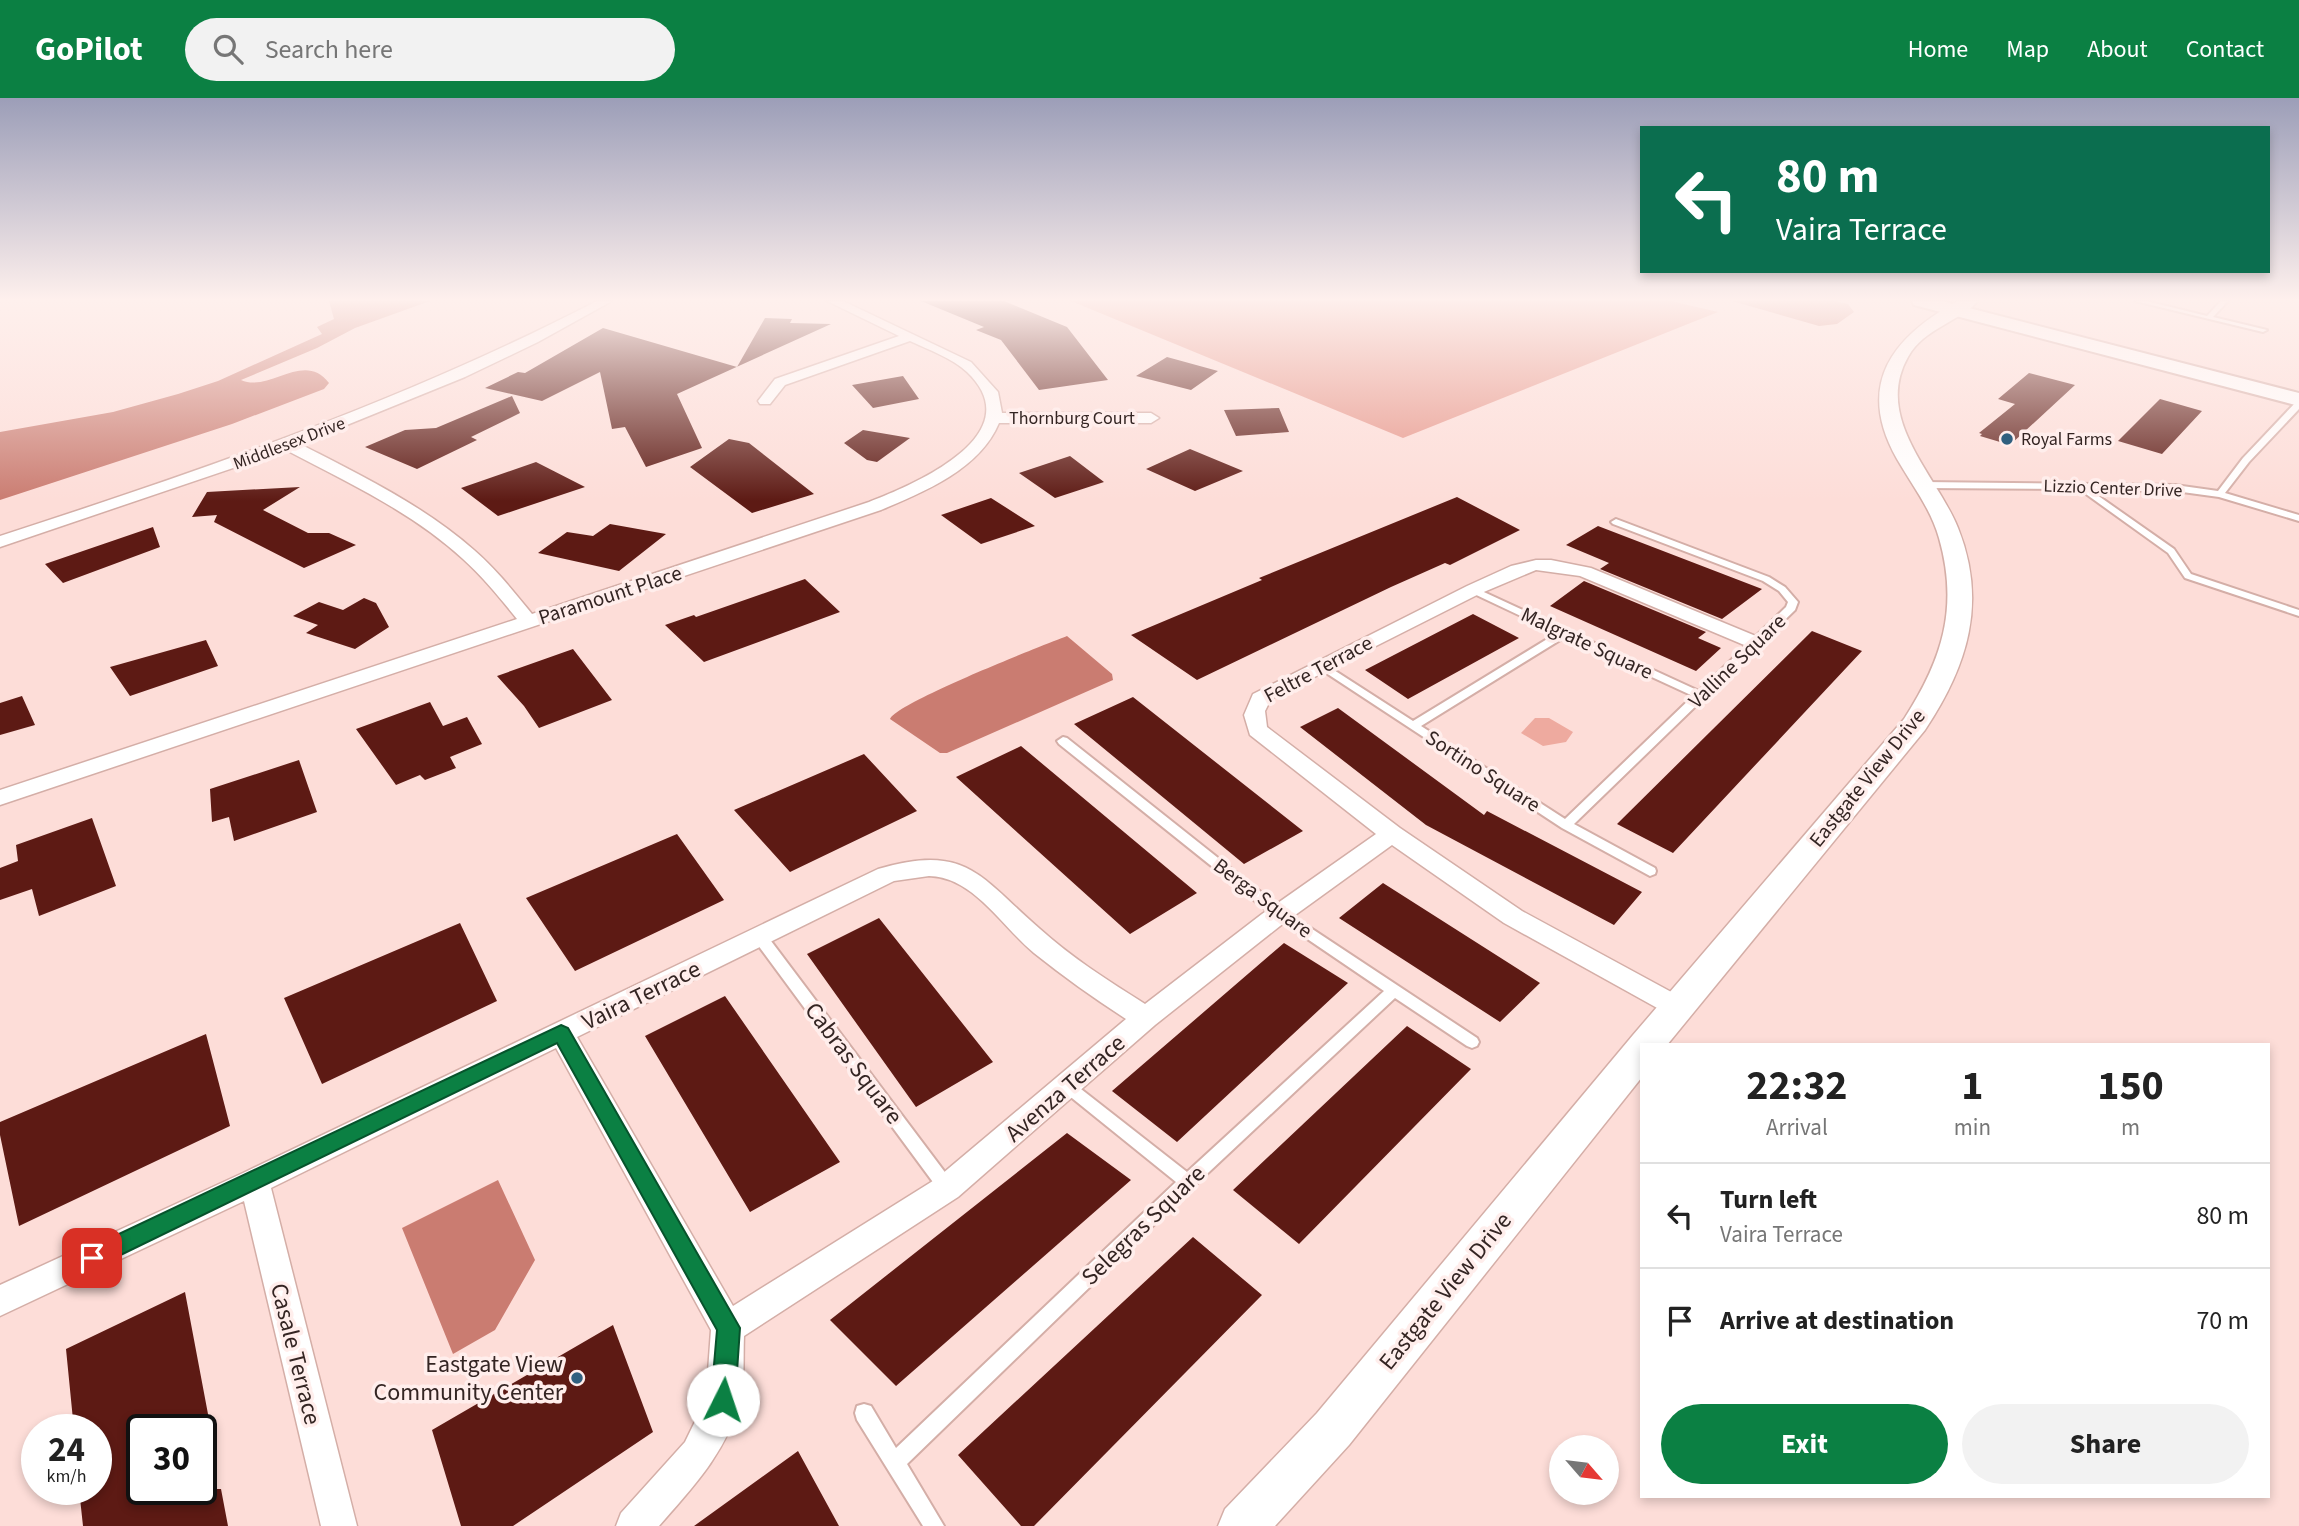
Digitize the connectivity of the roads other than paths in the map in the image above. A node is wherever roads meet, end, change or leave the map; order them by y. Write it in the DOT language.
graph roads {
  1 [pos="473,368"];
  2 [pos="821,368"];
  3 [pos="969,368"];
  4 [pos="1895,368"];
  5 [pos="2180,368"];
  6 [pos="2250,368"];
  7 [pos="2299,380"];
  8 [pos="765,401"];
  9 [pos="2299,402"];
  10 [pos="993,418"];
  11 [pos="1151,418"];
  12 [pos="287,444"];
  13 [pos="1924,485"];
  14 [pos="2081,487"];
  15 [pos="2220,494"];
  16 [pos="2299,518"];
  17 [pos="1616,522"];
  18 [pos="0,542"];
  19 [pos="1473,590"];
  20 [pos="2299,612"];
  21 [pos="529,622"];
  22 [pos="1565,632"];
  23 [pos="1756,643"];
  24 [pos="1319,666"];
  25 [pos="1701,696"];
  26 [pos="1413,726"];
  27 [pos="1063,741"];
  28 [pos="0,798"];
  29 [pos="1566,825"];
  30 [pos="1392,835"];
  31 [pos="1650,871"];
  32 [pos="1280,914"];
  33 [pos="761,937"];
  34 [pos="1394,990"];
  35 [pos="1677,1007"];
  36 [pos="1146,1018"];
  37 [pos="561,1033"];
  38 [pos="1472,1042"];
  39 [pos="1648,1043"];
  40 [pos="1640,1052"];
  41 [pos="1067,1086"];
  42 [pos="254,1182"];
  43 [pos="1187,1182"];
  44 [pos="947,1188"];
  45 [pos="0,1301"];
  46 [pos="728,1328"];
  47 [pos="864,1413"];
  48 [pos="895,1462"];
  49 [pos="339,1526"];
  50 [pos="634,1526"];
  51 [pos="934,1526"];
  52 [pos="1242,1526"];
  1 -- 12 [label="street, Middlesex Drive"];
  2 -- 8 [label="street"];
  3 -- 10 [label="street"];
  4 -- 13 [label="street, Eastgate View Drive"];
  5 -- 9 [label="main road"];
  6 -- 7 [label="main road"];
  9 -- 15 [label="lane"];
  10 -- 11 [label="street, Thornburg Court"];
  10 -- 21 [label="street, Paramount Place"];
  12 -- 18 [label="street, Middlesex Drive"];
  12 -- 21 [label="street"];
  13 -- 14 [label="lane, Lizzio Center Drive"];
  13 -- 35 [label="street, Eastgate View Drive"];
  14 -- 15 [label="lane, Lizzio Center Drive"];
  14 -- 20 [label="lane"];
  15 -- 16 [label="lane, Lizzio Center Drive"];
  17 -- 23 [label="lane, Valline Square"];
  19 -- 22 [label="lane, Malgrate Square"];
  19 -- 23 [label="street, Feltre Terrace"];
  19 -- 24 [label="street, Feltre Terrace"];
  21 -- 28 [label="street, Paramount Place"];
  22 -- 25 [label="lane, Malgrate Square"];
  22 -- 26 [label="lane"];
  23 -- 25 [label="lane, Valline Square"];
  24 -- 26 [label="lane, Sortino Square"];
  24 -- 30 [label="street, Feltre Terrace"];
  25 -- 29 [label="lane, Valline Square"];
  26 -- 29 [label="lane, Sortino Square"];
  27 -- 32 [label="lane, Berga Square"];
  29 -- 31 [label="lane, Sortino Square"];
  30 -- 32 [label="street, Avenza Terrace"];
  30 -- 35 [label="street, Feltre Terrace"];
  32 -- 34 [label="lane, Berga Square"];
  32 -- 36 [label="street, Avenza Terrace"];
  33 -- 36 [label="street, Vaira Terrace"];
  33 -- 37 [label="street, Vaira Terrace"];
  33 -- 44 [label="lane, Cabras Square"];
  34 -- 38 [label="lane, Berga Square"];
  34 -- 43 [label="lane, Selegras Square"];
  35 -- 39 [label="street, Eastgate View Drive"];
  36 -- 41 [label="street, Avenza Terrace"];
  37 -- 42 [label="street, Vaira Terrace"];
  37 -- 46 [label="street"];
  40 -- 52 [label="street, Eastgate View Drive"];
  41 -- 43 [label="lane"];
  41 -- 44 [label="street, Avenza Terrace"];
  42 -- 45 [label="street, Vaira Terrace"];
  42 -- 49 [label="street, Casale Terrace"];
  43 -- 48 [label="lane, Selegras Square"];
  44 -- 46 [label="street, Avenza Terrace"];
  46 -- 50 [label="street"];
  47 -- 48 [label="lane"];
  48 -- 51 [label="lane"];
}
